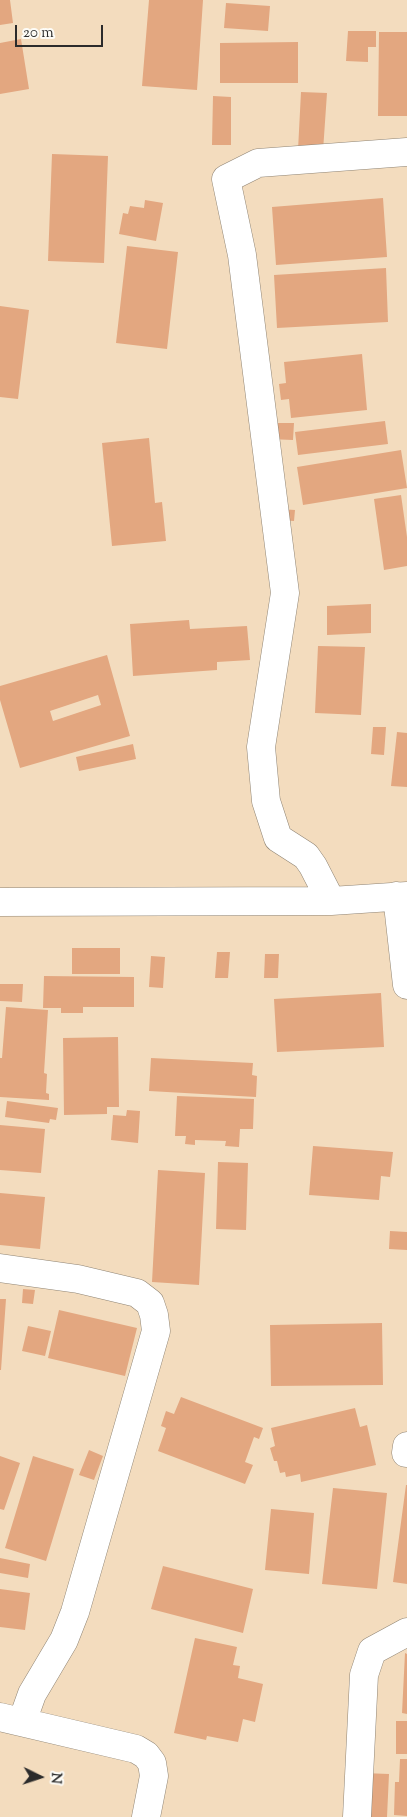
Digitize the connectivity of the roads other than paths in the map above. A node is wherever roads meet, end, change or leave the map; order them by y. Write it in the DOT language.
graph roads {
  1 [pos="407,152"];
  2 [pos="402,896"];
  3 [pos="331,901"];
  4 [pos="0,902"];
  5 [pos="407,985"];
  6 [pos="0,1268"];
  7 [pos="407,1446"];
  8 [pos="406,1453"];
  9 [pos="407,1632"];
  10 [pos="11,1719"];
  11 [pos="146,1817"];
  12 [pos="357,1817"];
  1 -- 3 [label="street"];
  2 -- 3 [label="street"];
  2 -- 5 [label="street"];
  3 -- 4 [label="street"];
  6 -- 10 [label="street"];
  7 -- 8 [label="street"];
  9 -- 12 [label="street"];
  10 -- 11 [label="street"];
}
